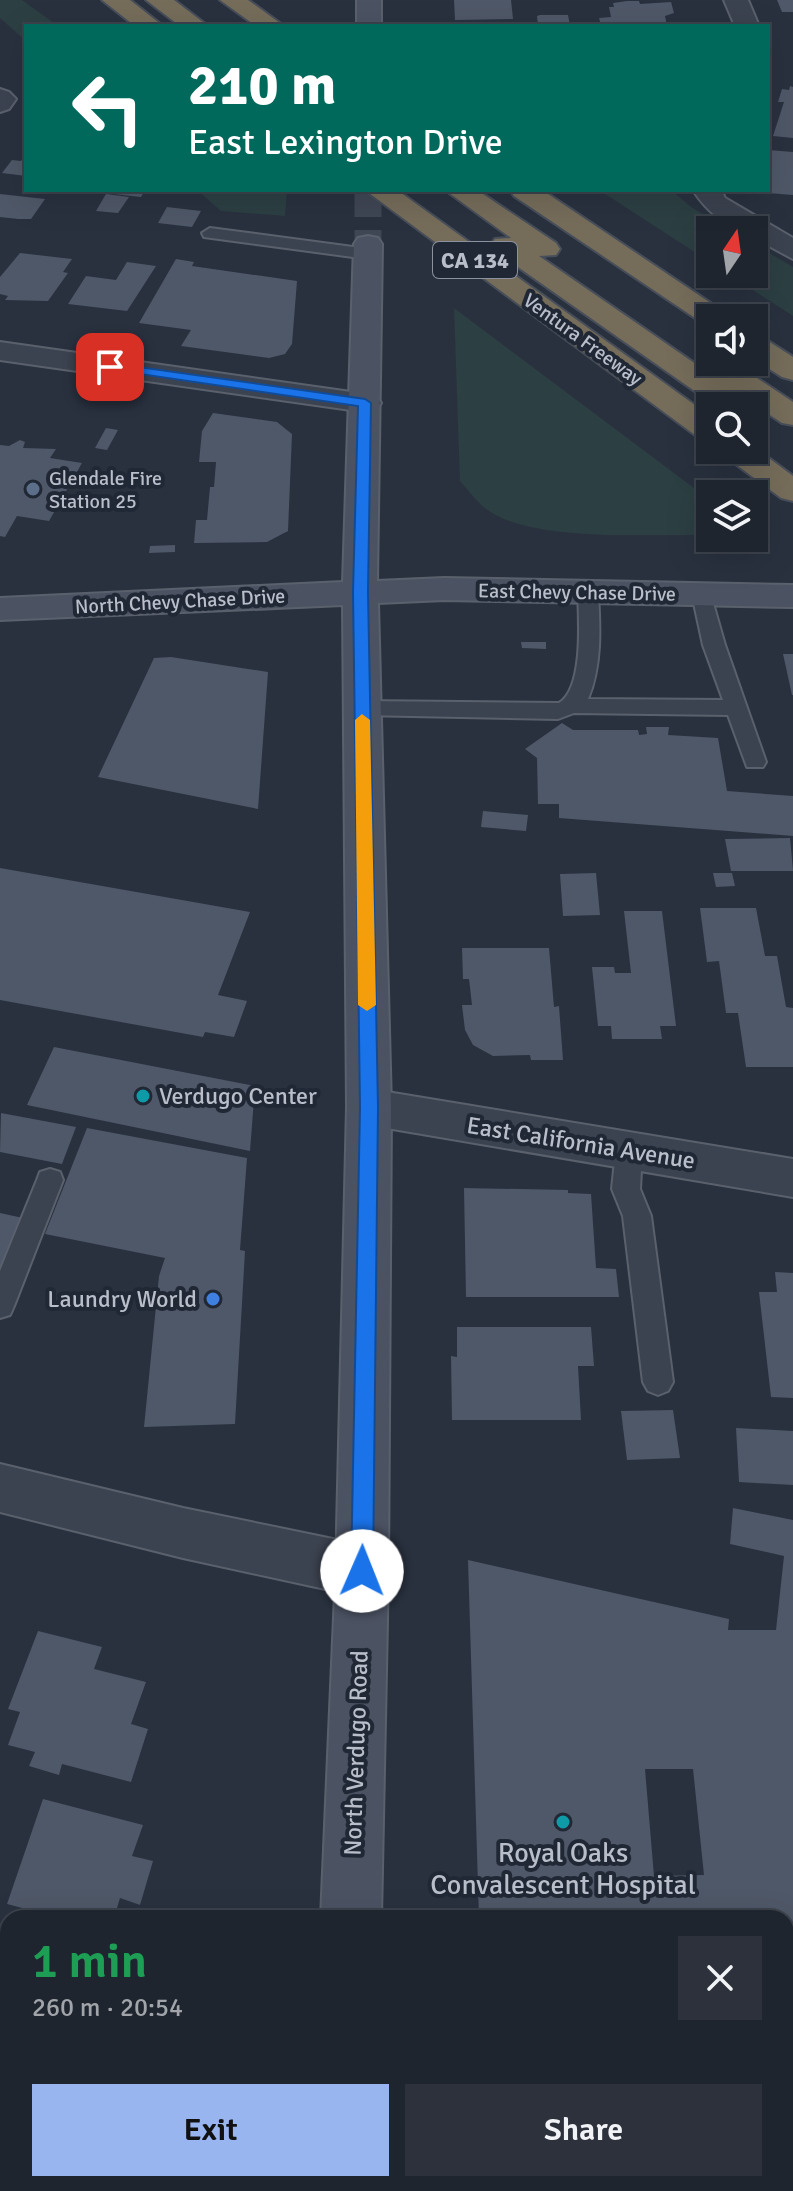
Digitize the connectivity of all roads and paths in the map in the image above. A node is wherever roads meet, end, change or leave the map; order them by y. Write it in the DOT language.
graph roads {
  1 [pos="114,0"];
  2 [pos="158,0"];
  3 [pos="181,0"];
  4 [pos="369,0"];
  5 [pos="736,0"];
  6 [pos="239,4"];
  7 [pos="148,24"];
  8 [pos="193,24"];
  9 [pos="215,24"];
  10 [pos="269,24"];
  11 [pos="369,24"];
  12 [pos="746,24"];
  13 [pos="382,192"];
  14 [pos="432,192"];
  15 [pos="461,192"];
  16 [pos="527,192"];
  17 [pos="708,192"];
  18 [pos="550,207"];
  19 [pos="210,233"];
  20 [pos="523,246"];
  21 [pos="368,249"];
  22 [pos="793,250"];
  23 [pos="713,304"];
  24 [pos="696,306"];
  25 [pos="768,336"];
  26 [pos="0,351"];
  27 [pos="696,351"];
  28 [pos="793,351"];
  29 [pos="768,354"];
  30 [pos="793,371"];
  31 [pos="734,376"];
  32 [pos="717,392"];
  33 [pos="365,403"];
  34 [pos="793,416"];
  35 [pos="696,421"];
  36 [pos="768,429"];
  37 [pos="793,447"];
  38 [pos="756,464"];
  39 [pos="791,490"];
  40 [pos="360,592"];
  41 [pos="588,592"];
  42 [pos="702,594"];
  43 [pos="793,596"];
  44 [pos="0,609"];
  45 [pos="571,706"];
  46 [pos="362,708"];
  47 [pos="736,708"];
  48 [pos="755,762"];
  49 [pos="369,1107"];
  50 [pos="629,1151"];
  51 [pos="793,1178"];
  52 [pos="50,1180"];
  53 [pos="0,1306"];
  54 [pos="658,1382"];
  55 [pos="0,1488"];
  56 [pos="362,1571"];
  57 [pos="351,1910"];
  1 -- 7 [label="highway"];
  2 -- 8 [label="highway"];
  3 -- 9 [label="highway"];
  4 -- 11 [label="main road"];
  5 -- 12 [label="street"];
  6 -- 10 [label="highway"];
  13 -- 35 [label="highway, Ventura Freeway / CA 134"];
  14 -- 20 [label="highway"];
  15 -- 20 [label="highway"];
  16 -- 18 [label="highway"];
  17 -- 22 [label="street"];
  18 -- 23 [label="highway"];
  18 -- 24 [label="highway"];
  19 -- 21 [label="lane"];
  20 -- 27 [label="highway"];
  20 -- 32 [label="highway"];
  21 -- 33 [label="main road, North Verdugo Road"];
  25 -- 28 [label="highway"];
  26 -- 33 [label="street"];
  29 -- 30 [label="highway"];
  31 -- 34 [label="highway"];
  33 -- 40 [label="main road, North Verdugo Road"];
  36 -- 37 [label="highway"];
  38 -- 39 [label="highway"];
  40 -- 41 [label="main road, East Chevy Chase Drive"];
  40 -- 44 [label="main road, North Chevy Chase Drive"];
  40 -- 46 [label="main road, North Verdugo Road"];
  41 -- 42 [label="main road, East Chevy Chase Drive"];
  41 -- 45 [label="lane"];
  42 -- 43 [label="main road, East Chevy Chase Drive"];
  42 -- 47 [label="lane"];
  45 -- 46 [label="lane"];
  45 -- 47 [label="lane"];
  46 -- 49 [label="main road, North Verdugo Road"];
  47 -- 48 [label="lane"];
  49 -- 50 [label="street, East California Avenue"];
  49 -- 56 [label="main road, North Verdugo Road"];
  50 -- 51 [label="street, East California Avenue"];
  50 -- 54 [label="lane"];
  52 -- 53 [label="lane"];
  55 -- 56 [label="street"];
  56 -- 57 [label="main road, North Verdugo Road"];
}
